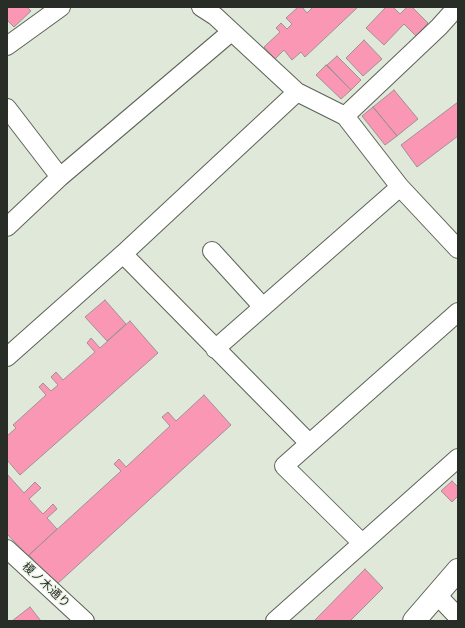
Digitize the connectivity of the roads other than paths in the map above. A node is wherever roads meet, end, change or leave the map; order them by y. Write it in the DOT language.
graph roads {
  1 [pos="61,7"];
  2 [pos="457,7"];
  3 [pos="214,10"];
  4 [pos="231,32"];
  5 [pos="7,46"];
  6 [pos="297,92"];
  7 [pos="7,108"];
  8 [pos="345,116"];
  9 [pos="60,177"];
  10 [pos="400,187"];
  11 [pos="7,227"];
  12 [pos="458,249"];
  13 [pos="212,252"];
  14 [pos="123,254"];
  15 [pos="263,307"];
  16 [pos="458,312"];
  17 [pos="215,348"];
  18 [pos="7,357"];
  19 [pos="310,443"];
  20 [pos="458,458"];
  21 [pos="362,542"];
  22 [pos="7,549"];
  23 [pos="458,570"];
  24 [pos="437,595"];
  25 [pos="458,617"];
  26 [pos="85,621"];
  27 [pos="276,621"];
  28 [pos="414,621"];
  1 -- 5 [label="street"];
  2 -- 8 [label="street"];
  3 -- 4 [label="street"];
  4 -- 6 [label="street"];
  4 -- 9 [label="street"];
  6 -- 8 [label="street"];
  6 -- 14 [label="street"];
  7 -- 9 [label="street"];
  8 -- 10 [label="street"];
  9 -- 11 [label="street"];
  10 -- 12 [label="street"];
  10 -- 15 [label="street"];
  13 -- 15 [label="street"];
  14 -- 17 [label="street"];
  14 -- 18 [label="street"];
  15 -- 17 [label="street"];
  16 -- 19 [label="street"];
  17 -- 19 [label="street"];
  19 -- 21 [label="street"];
  20 -- 21 [label="street"];
  21 -- 27 [label="street"];
  22 -- 26 [label="street, 榎ノ木通り"];
  23 -- 24 [label="main road"];
  24 -- 25 [label="street"];
  24 -- 28 [label="main road"];
}
